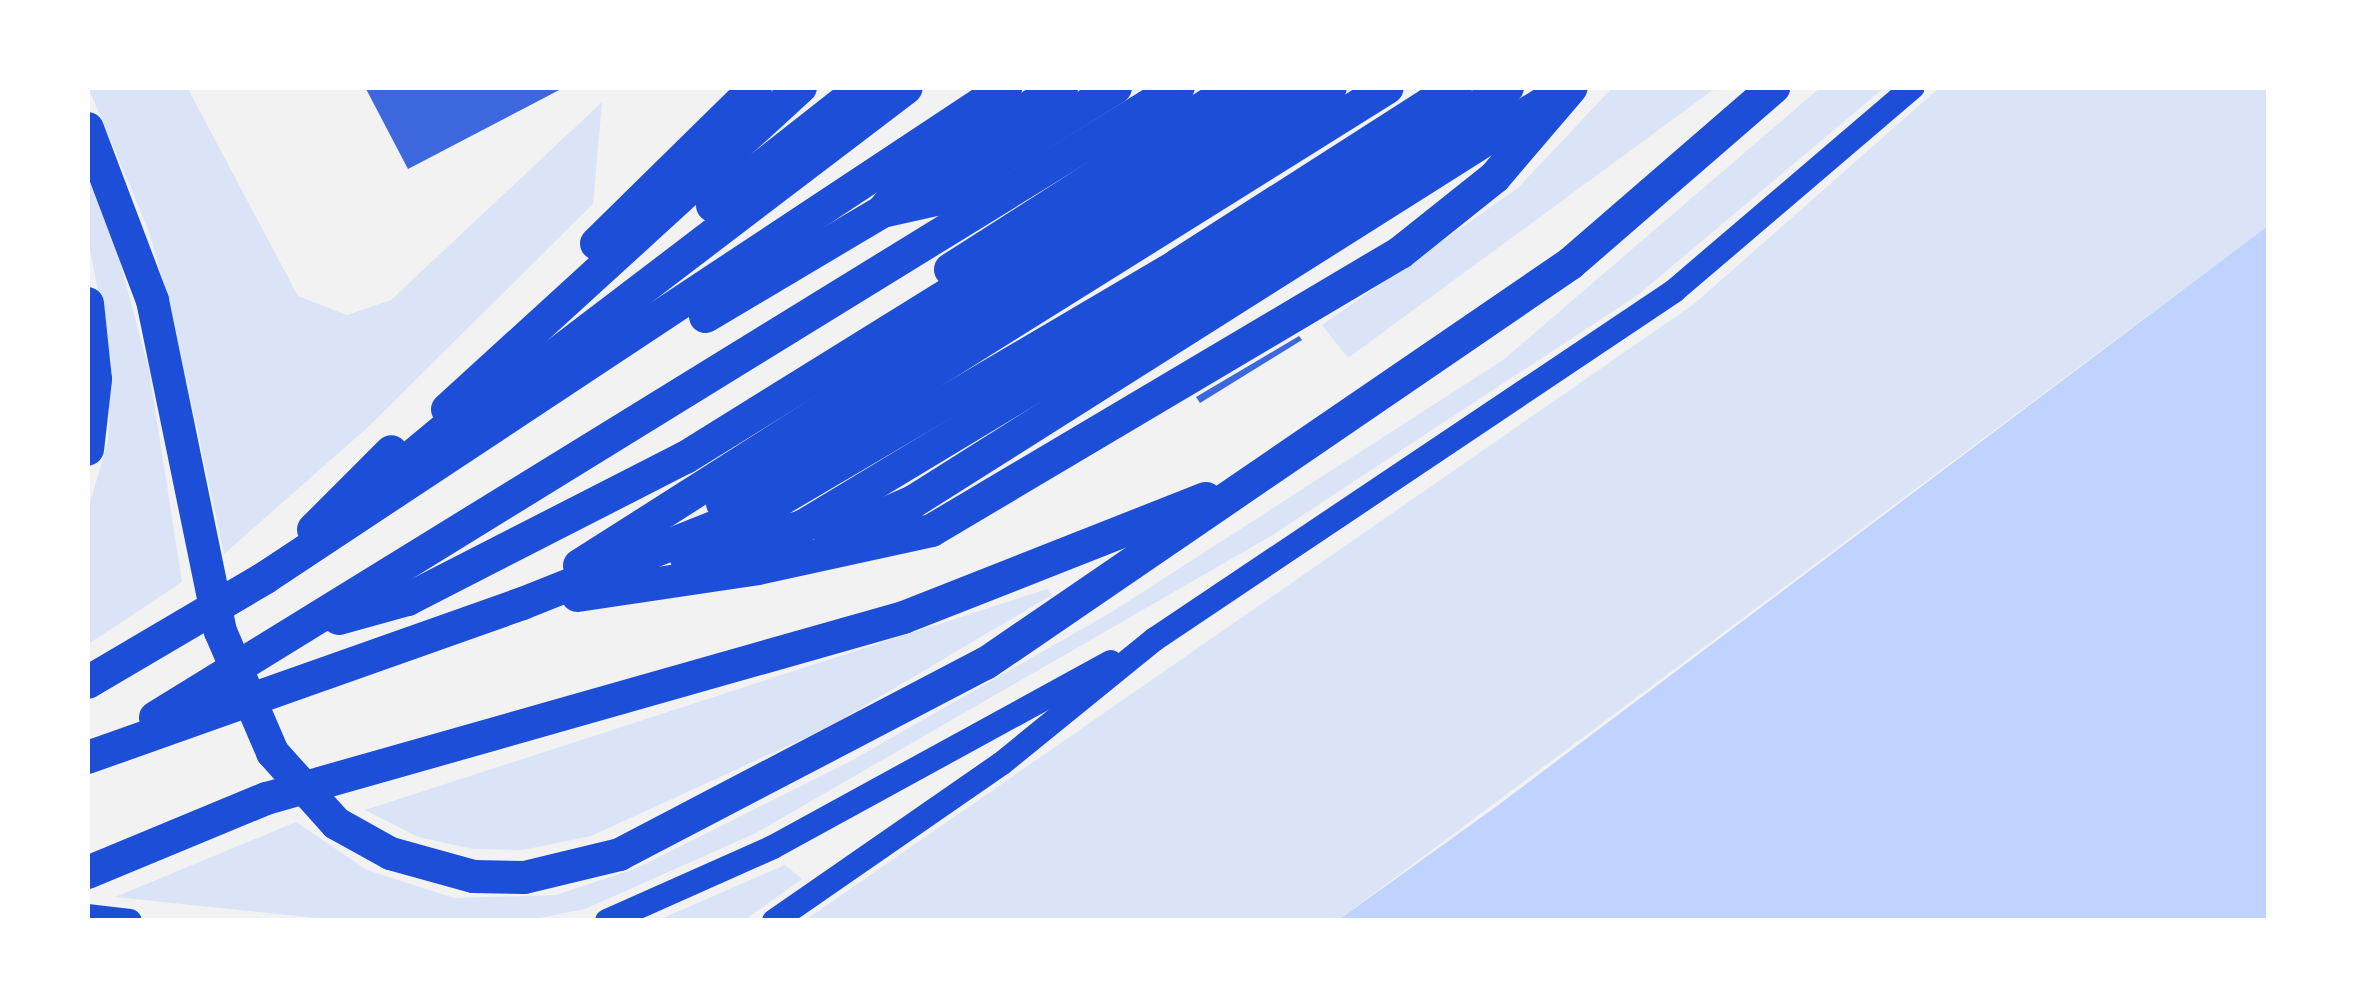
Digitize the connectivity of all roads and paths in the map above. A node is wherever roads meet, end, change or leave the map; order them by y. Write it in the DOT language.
graph roads {
  1 [pos="755,87"];
  2 [pos="800,87"];
  3 [pos="862,87"];
  4 [pos="906,87"];
  5 [pos="962,87"];
  6 [pos="1005,87"];
  7 [pos="1061,87"];
  8 [pos="1115,87"];
  9 [pos="1178,87"];
  10 [pos="1235,87"];
  11 [pos="1281,87"];
  12 [pos="1330,87"];
  13 [pos="1387,87"];
  14 [pos="1455,87"];
  15 [pos="1507,87"];
  16 [pos="1569,87"];
  17 [pos="1773,87"];
  18 [pos="1913,87"];
  19 [pos="87,128"];
  20 [pos="881,211"];
  21 [pos="941,274"];
  22 [pos="847,293"];
  23 [pos="87,303"];
  24 [pos="744,421"];
  25 [pos="1309,447"];
  26 [pos="87,449"];
  27 [pos="265,578"];
  28 [pos="522,603"];
  29 [pos="301,628"];
  30 [pos="1155,639"];
  31 [pos="87,682"];
  32 [pos="92,755"];
  33 [pos="87,872"];
  34 [pos="87,916"];
  35 [pos="130,921"];
  36 [pos="607,921"];
  37 [pos="774,921"];
  1 -- 27 [label="highway"];
  2 -- 27 [label="highway"];
  3 -- 27 [label="highway"];
  4 -- 27 [label="highway"];
  5 -- 27 [label="highway"];
  6 -- 27 [label="highway"];
  7 -- 20 [label="highway"];
  8 -- 20 [label="highway"];
  9 -- 22 [label="highway"];
  10 -- 21 [label="highway"];
  11 -- 24 [label="highway"];
  12 -- 28 [label="highway"];
  13 -- 28 [label="highway"];
  14 -- 28 [label="highway"];
  15 -- 28 [label="highway"];
  16 -- 28 [label="highway"];
  17 -- 25 [label="highway"];
  18 -- 30 [label="main road"];
  19 -- 25 [label="highway"];
  20 -- 27 [label="highway"];
  21 -- 22 [label="highway"];
  21 -- 24 [label="highway"];
  22 -- 29 [label="highway"];
  23 -- 26 [label="highway"];
  24 -- 29 [label="highway"];
  25 -- 33 [label="highway"];
  27 -- 31 [label="highway"];
  28 -- 32 [label="highway"];
  29 -- 32 [label="highway"];
  30 -- 36 [label="main road"];
  30 -- 37 [label="main road"];
  34 -- 35 [label="main road"];
}
